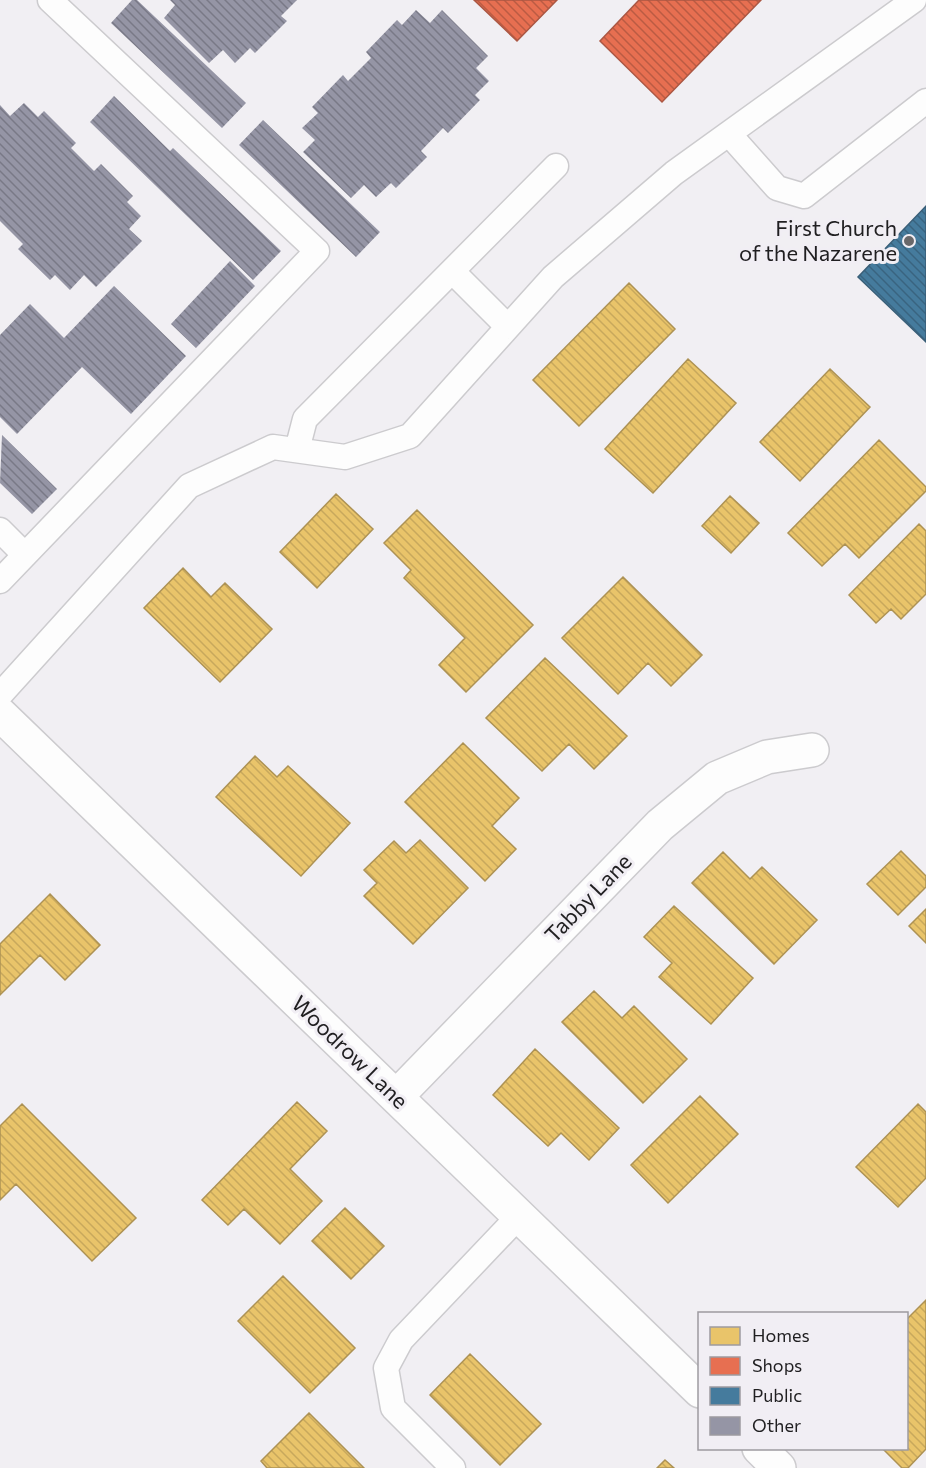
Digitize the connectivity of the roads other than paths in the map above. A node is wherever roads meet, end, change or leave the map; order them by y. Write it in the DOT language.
graph roads {
  1 [pos="50,0"];
  2 [pos="914,0"];
  3 [pos="926,101"];
  4 [pos="729,134"];
  5 [pos="556,166"];
  6 [pos="452,271"];
  7 [pos="508,327"];
  8 [pos="297,450"];
  9 [pos="0,530"];
  10 [pos="25,555"];
  11 [pos="0,581"];
  12 [pos="0,696"];
  13 [pos="0,714"];
  14 [pos="813,750"];
  15 [pos="396,1097"];
  16 [pos="519,1216"];
  17 [pos="698,1390"];
  18 [pos="760,1450"];
  19 [pos="453,1468"];
  20 [pos="779,1468"];
  1 -- 10 [label="lane"];
  2 -- 4 [label="lane"];
  3 -- 4 [label="lane"];
  4 -- 7 [label="lane"];
  5 -- 6 [label="lane"];
  6 -- 7 [label="lane"];
  6 -- 8 [label="lane"];
  7 -- 8 [label="lane"];
  8 -- 12 [label="lane"];
  9 -- 10 [label="lane"];
  10 -- 11 [label="lane"];
  13 -- 15 [label="street, Woodrow Lane"];
  14 -- 15 [label="street, Tabby Lane"];
  15 -- 16 [label="street, Woodrow Lane"];
  16 -- 17 [label="street, Woodrow Lane"];
  16 -- 19 [label="lane"];
  18 -- 20 [label="street"];
}
